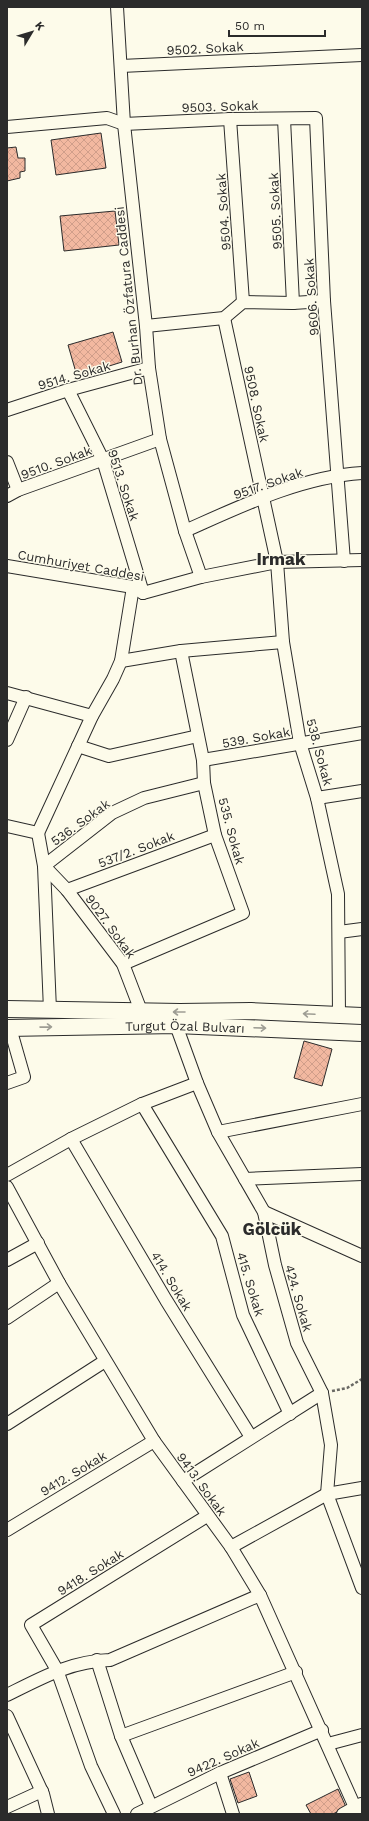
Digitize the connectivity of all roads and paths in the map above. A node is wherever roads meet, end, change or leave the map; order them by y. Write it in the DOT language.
graph roads {
  1 [pos="117,7"];
  2 [pos="362,55"];
  3 [pos="121,66"];
  4 [pos="316,118"];
  5 [pos="284,119"];
  6 [pos="230,120"];
  7 [pos="124,124"];
  8 [pos="7,128"];
  9 [pos="324,301"];
  10 [pos="243,302"];
  11 [pos="293,303"];
  12 [pos="224,318"];
  13 [pos="146,326"];
  14 [pos="149,368"];
  15 [pos="68,390"];
  16 [pos="7,410"];
  17 [pos="160,439"];
  18 [pos="103,460"];
  19 [pos="7,462"];
  20 [pos="362,473"];
  21 [pos="339,474"];
  22 [pos="12,493"];
  23 [pos="263,497"];
  24 [pos="185,531"];
  25 [pos="344,560"];
  26 [pos="362,560"];
  27 [pos="277,562"];
  28 [pos="7,566"];
  29 [pos="201,576"];
  30 [pos="138,590"];
  31 [pos="284,642"];
  32 [pos="181,651"];
  33 [pos="122,661"];
  34 [pos="7,693"];
  35 [pos="26,697"];
  36 [pos="92,716"];
  37 [pos="362,733"];
  38 [pos="198,736"];
  39 [pos="7,740"];
  40 [pos="300,743"];
  41 [pos="78,746"];
  42 [pos="203,760"];
  43 [pos="204,783"];
  44 [pos="362,791"];
  45 [pos="317,798"];
  46 [pos="7,826"];
  47 [pos="38,833"];
  48 [pos="215,835"];
  49 [pos="44,866"];
  50 [pos="67,890"];
  51 [pos="362,929"];
  52 [pos="339,932"];
  53 [pos="123,964"];
  54 [pos="7,1009"];
  55 [pos="50,1010"];
  56 [pos="141,1011"];
  57 [pos="339,1015"];
  58 [pos="362,1016"];
  59 [pos="176,1025"];
  60 [pos="8,1028"];
  61 [pos="362,1033"];
  62 [pos="7,1083"];
  63 [pos="197,1083"];
  64 [pos="142,1104"];
  65 [pos="362,1104"];
  66 [pos="218,1132"];
  67 [pos="71,1138"];
  68 [pos="7,1174"];
  69 [pos="362,1174"];
  70 [pos="245,1179"];
  71 [pos="7,1187"];
  72 [pos="264,1212"];
  73 [pos="38,1243"];
  74 [pos="362,1256"];
  75 [pos="7,1260"];
  76 [pos="59,1283"];
  77 [pos="7,1318"];
  78 [pos="105,1361"];
  79 [pos="362,1379"];
  80 [pos="322,1393"];
  81 [pos="290,1414"];
  82 [pos="7,1424"];
  83 [pos="252,1437"];
  84 [pos="154,1441"];
  85 [pos="183,1481"];
  86 [pos="362,1488"];
  87 [pos="327,1494"];
  88 [pos="207,1516"];
  89 [pos="7,1530"];
  90 [pos="230,1547"];
  91 [pos="362,1585"];
  92 [pos="260,1595"];
  93 [pos="97,1660"];
  94 [pos="57,1670"];
  95 [pos="296,1672"];
  96 [pos="7,1695"];
  97 [pos="7,1716"];
  98 [pos="322,1730"];
  99 [pos="362,1735"];
  100 [pos="121,1736"];
  101 [pos="328,1744"];
  102 [pos="220,1772"];
  103 [pos="42,1791"];
  104 [pos="150,1806"];
  105 [pos="7,1807"];
  106 [pos="359,1808"];
  107 [pos="48,1814"];
  108 [pos="114,1814"];
  109 [pos="137,1814"];
  110 [pos="234,1814"];
  111 [pos="343,1814"];
  1 -- 3 [label="street, Dr. Burhan Özfatura Caddesi"];
  2 -- 3 [label="street, 9502. Sokak"];
  3 -- 7 [label="street, Dr. Burhan Özfatura Caddesi"];
  4 -- 5 [label="street, 9503. Sokak"];
  4 -- 9 [label="street, 9606. Sokak"];
  5 -- 6 [label="street, 9503. Sokak"];
  5 -- 11 [label="street, 9505. Sokak"];
  6 -- 7 [label="street, 9503. Sokak"];
  6 -- 10 [label="street, 9504. Sokak"];
  7 -- 8 [label="street, 9503. Sokak"];
  7 -- 13 [label="street, Dr. Burhan Özfatura Caddesi"];
  9 -- 11 [label="street"];
  9 -- 21 [label="street, 9606. Sokak"];
  10 -- 11 [label="street"];
  10 -- 12 [label="street"];
  12 -- 13 [label="street"];
  12 -- 23 [label="street, 9508. Sokak"];
  13 -- 14 [label="street, Dr. Burhan Özfatura Caddesi"];
  14 -- 15 [label="street, 9514. Sokak"];
  14 -- 17 [label="street, Dr. Burhan Özfatura Caddesi"];
  15 -- 16 [label="street, 9514. Sokak"];
  15 -- 18 [label="street, 9513. Sokak"];
  17 -- 18 [label="street, 9510. Sokak"];
  17 -- 24 [label="street, Dr. Burhan Özfatura Caddesi"];
  18 -- 22 [label="street, 9510. Sokak"];
  18 -- 30 [label="street, 9513. Sokak"];
  19 -- 22 [label="street"];
  20 -- 21 [label="street, 9517. Sokak"];
  21 -- 23 [label="street, 9517. Sokak"];
  21 -- 25 [label="street, 9606. Sokak"];
  23 -- 24 [label="street, 9517. Sokak"];
  23 -- 27 [label="street, 538. Sokak"];
  24 -- 29 [label="street, Dr. Burhan Özfatura Caddesi"];
  25 -- 26 [label="street, Cumhuriyet Caddesi"];
  25 -- 27 [label="street, Cumhuriyet Caddesi"];
  27 -- 29 [label="street, Cumhuriyet Caddesi"];
  27 -- 31 [label="street, 538. Sokak"];
  28 -- 30 [label="street, Cumhuriyet Caddesi"];
  29 -- 30 [label="street, Cumhuriyet Caddesi"];
  30 -- 33 [label="street"];
  31 -- 32 [label="street"];
  31 -- 40 [label="street, 538. Sokak"];
  32 -- 33 [label="street"];
  32 -- 38 [label="street, 535. Sokak"];
  33 -- 36 [label="street"];
  34 -- 35 [label="street"];
  35 -- 36 [label="street"];
  35 -- 39 [label="street"];
  36 -- 41 [label="street"];
  37 -- 40 [label="street, 539. Sokak"];
  38 -- 41 [label="street"];
  38 -- 42 [label="street, 535. Sokak"];
  40 -- 42 [label="street, 539. Sokak"];
  40 -- 45 [label="street, 538. Sokak"];
  41 -- 47 [label="street"];
  42 -- 43 [label="street, 535. Sokak"];
  43 -- 48 [label="street, 535. Sokak"];
  43 -- 49 [label="street, 536. Sokak"];
  44 -- 45 [label="street"];
  45 -- 52 [label="street, 538. Sokak"];
  46 -- 47 [label="street"];
  47 -- 49 [label="street"];
  48 -- 50 [label="street, 537/2. Sokak"];
  48 -- 53 [label="street, 535. Sokak"];
  49 -- 50 [label="street, 9027. Sokak"];
  49 -- 55 [label="street"];
  50 -- 53 [label="street, 9027. Sokak"];
  51 -- 52 [label="street"];
  52 -- 57 [label="street, 538. Sokak"];
  53 -- 56 [label="street, 9027. Sokak"];
  54 -- 55 [label="street, Turgut Özal Bulvarı"];
  55 -- 56 [label="street, Turgut Özal Bulvarı"];
  57 -- 56 [label="street, Turgut Özal Bulvarı, one-way"];
  57 -- 58 [label="street, Turgut Özal Bulvarı"];
  60 -- 59 [label="street, Turgut Özal Bulvarı, one-way"];
  59 -- 61 [label="street, Turgut Özal Bulvarı, one-way"];
  59 -- 63 [label="street, 424. Sokak"];
  60 -- 62 [label="street"];
  63 -- 64 [label="street"];
  63 -- 66 [label="street, 424. Sokak"];
  64 -- 67 [label="street"];
  64 -- 81 [label="street, 415. Sokak"];
  65 -- 66 [label="street"];
  66 -- 70 [label="street, 424. Sokak"];
  67 -- 68 [label="street"];
  67 -- 83 [label="street, 414. Sokak"];
  69 -- 70 [label="street"];
  70 -- 72 [label="street, 424. Sokak"];
  71 -- 73 [label="street, 9413. Sokak"];
  72 -- 74 [label="street"];
  72 -- 80 [label="street, 424. Sokak"];
  73 -- 75 [label="street"];
  73 -- 76 [label="street, 9413. Sokak"];
  76 -- 77 [label="street"];
  76 -- 78 [label="street, 9413. Sokak"];
  78 -- 82 [label="street"];
  78 -- 84 [label="street, 9413. Sokak"];
  79 -- 80 [label="path"];
  80 -- 81 [label="street"];
  80 -- 87 [label="street, 424. Sokak"];
  81 -- 83 [label="street"];
  83 -- 85 [label="street"];
  84 -- 85 [label="street, 9413. Sokak"];
  84 -- 89 [label="street, 9412. Sokak"];
  85 -- 88 [label="street, 9413. Sokak"];
  86 -- 87 [label="street"];
  87 -- 90 [label="street"];
  87 -- 91 [label="street, 424. Sokak"];
  88 -- 90 [label="street, 9413. Sokak"];
  88 -- 94 [label="street, 9418. Sokak"];
  90 -- 92 [label="street, 9413. Sokak"];
  92 -- 93 [label="street"];
  92 -- 95 [label="street, 9413. Sokak"];
  93 -- 94 [label="street"];
  93 -- 100 [label="street"];
  94 -- 96 [label="street"];
  94 -- 108 [label="street"];
  95 -- 98 [label="street, 9413. Sokak"];
  95 -- 100 [label="street"];
  97 -- 103 [label="street"];
  98 -- 101 [label="street, 9413. Sokak"];
  98 -- 102 [label="street, 9422. Sokak"];
  99 -- 101 [label="street"];
  100 -- 104 [label="street"];
  101 -- 106 [label="street, 9413. Sokak"];
  102 -- 104 [label="street, 9422. Sokak"];
  102 -- 110 [label="street"];
  103 -- 105 [label="street"];
  103 -- 107 [label="street"];
  104 -- 109 [label="street, 9422. Sokak"];
  106 -- 111 [label="street, 9413. Sokak"];
}
